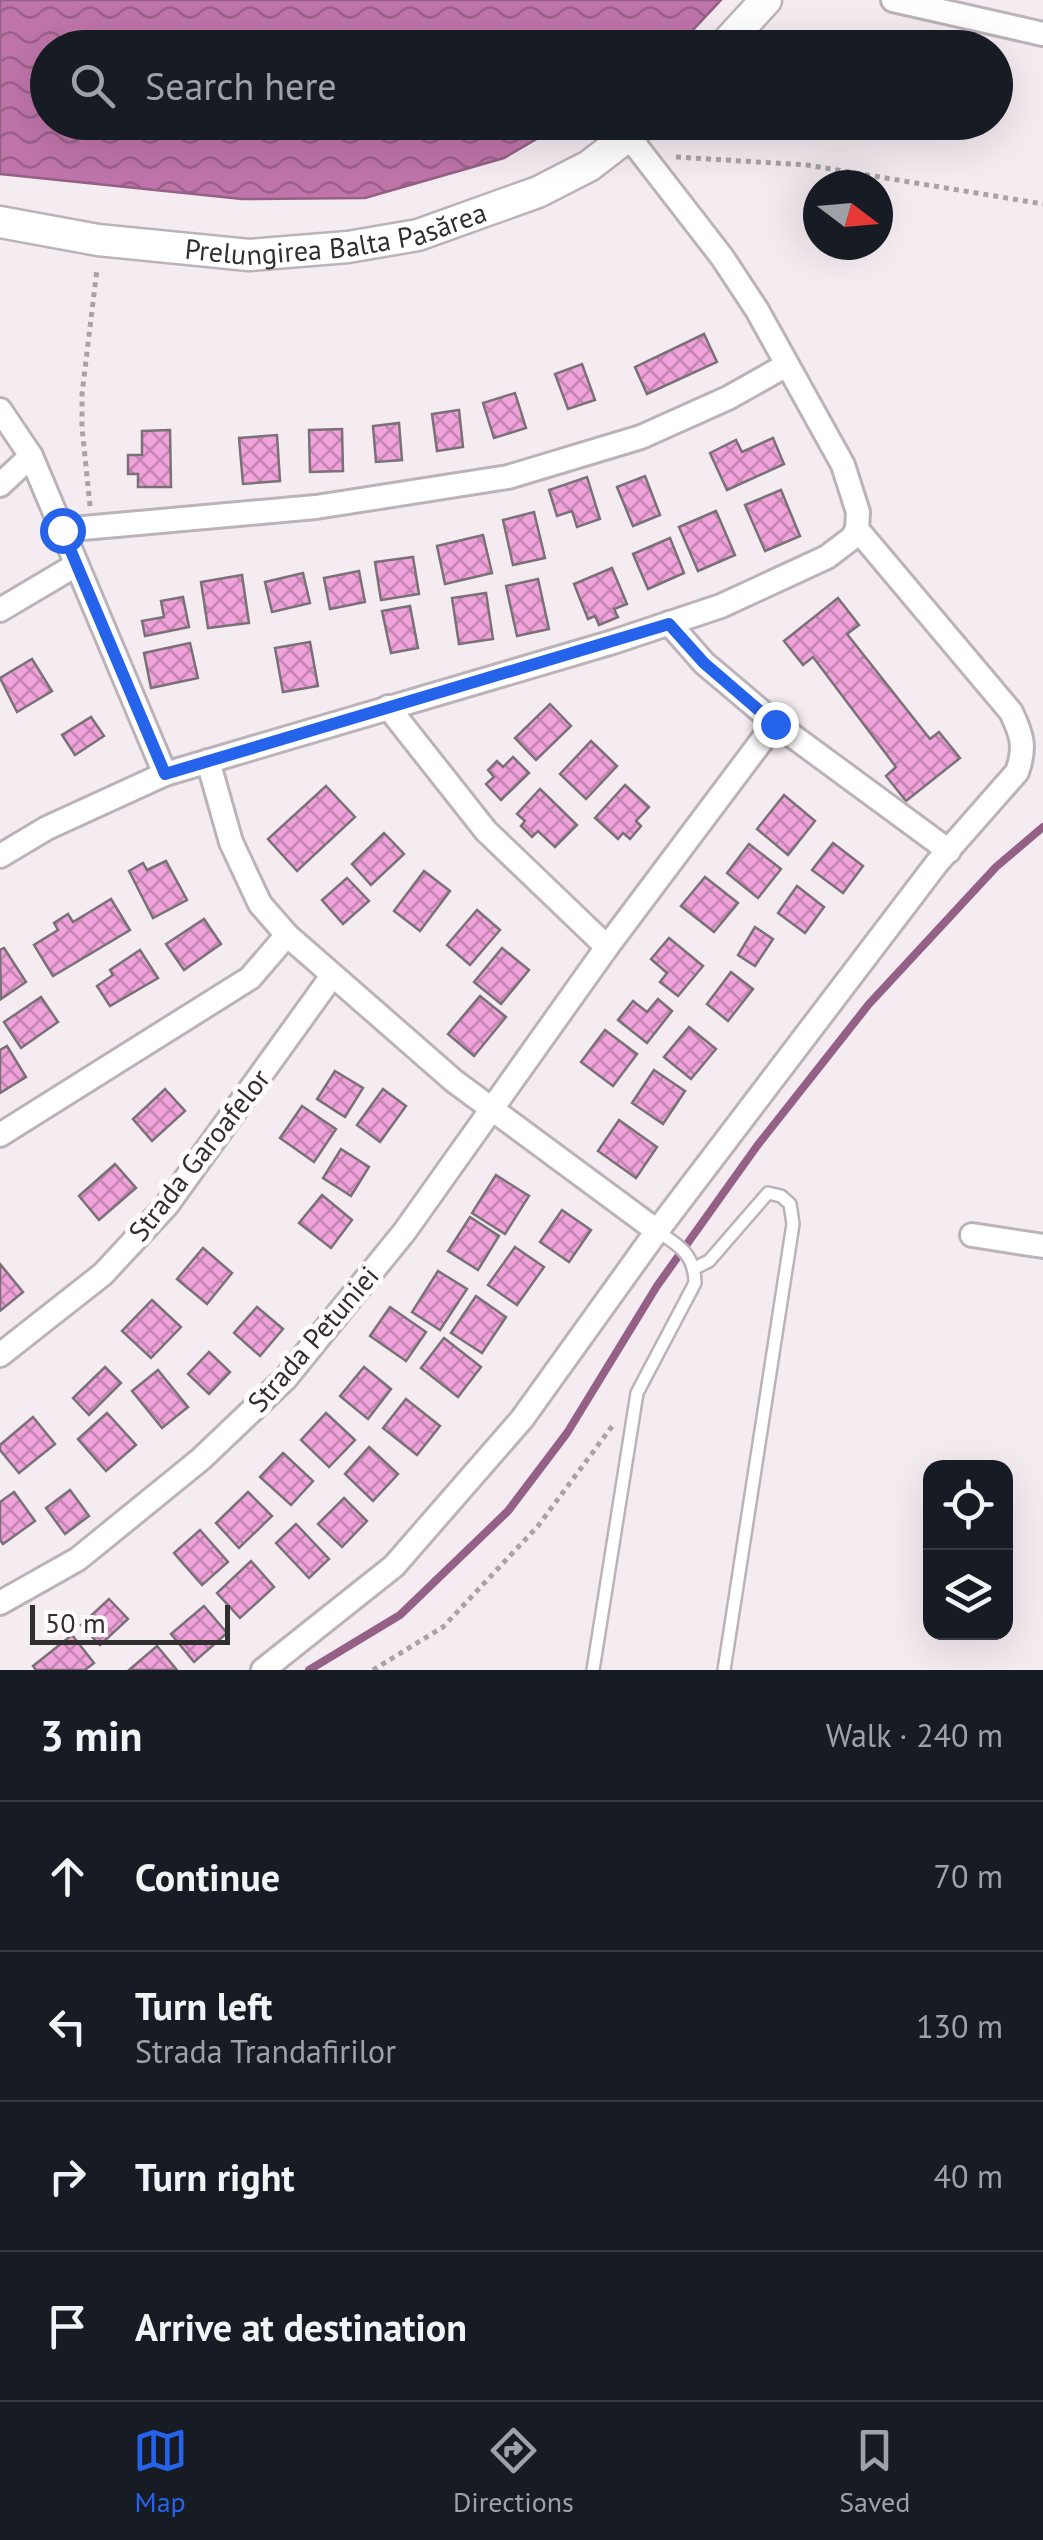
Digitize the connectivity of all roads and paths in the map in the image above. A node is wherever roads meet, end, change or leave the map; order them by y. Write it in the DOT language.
graph roads {
  1 [pos="766,0"];
  2 [pos="892,0"];
  3 [pos="738,30"];
  4 [pos="1043,34"];
  5 [pos="639,140"];
  6 [pos="1043,204"];
  7 [pos="0,222"];
  8 [pos="98,240"];
  9 [pos="786,366"];
  10 [pos="0,410"];
  11 [pos="31,456"];
  12 [pos="0,486"];
  13 [pos="92,529"];
  14 [pos="857,529"];
  15 [pos="62,530"];
  16 [pos="76,565"];
  17 [pos="0,610"];
  18 [pos="669,624"];
  19 [pos="388,706"];
  20 [pos="775,724"];
  21 [pos="1034,752"];
  22 [pos="208,761"];
  23 [pos="165,774"];
  24 [pos="949,851"];
  25 [pos="0,856"];
  26 [pos="287,935"];
  27 [pos="607,947"];
  28 [pos="332,976"];
  29 [pos="492,1108"];
  30 [pos="0,1135"];
  31 [pos="972,1235"];
  32 [pos="665,1236"];
  33 [pos="1043,1246"];
  34 [pos="692,1262"];
  35 [pos="0,1355"];
  36 [pos="636,1394"];
  37 [pos="0,1603"];
  38 [pos="263,1670"];
  39 [pos="373,1670"];
  40 [pos="593,1670"];
  41 [pos="724,1670"];
  1 -- 3 [label="street"];
  2 -- 4 [label="street"];
  5 -- 6 [label="path"];
  5 -- 8 [label="street, Prelungirea Balta Pasărea"];
  5 -- 9 [label="street"];
  7 -- 8 [label="street, Prelungirea Balta Pasărea"];
  8 -- 13 [label="path"];
  9 -- 13 [label="street"];
  9 -- 14 [label="street"];
  10 -- 11 [label="street"];
  11 -- 12 [label="street"];
  11 -- 15 [label="street"];
  13 -- 15 [label="street"];
  14 -- 18 [label="street"];
  14 -- 21 [label="street"];
  15 -- 16 [label="street"];
  16 -- 17 [label="street"];
  16 -- 23 [label="street"];
  18 -- 19 [label="street"];
  18 -- 20 [label="street"];
  19 -- 22 [label="street"];
  19 -- 27 [label="street"];
  20 -- 24 [label="street"];
  20 -- 27 [label="street, Strada Petuniei"];
  21 -- 24 [label="street"];
  22 -- 23 [label="street"];
  22 -- 26 [label="street"];
  23 -- 25 [label="street"];
  24 -- 32 [label="street"];
  26 -- 28 [label="street"];
  26 -- 30 [label="street"];
  27 -- 29 [label="street, Strada Petuniei"];
  28 -- 29 [label="street"];
  28 -- 35 [label="street, Strada Garoafelor"];
  29 -- 32 [label="street"];
  29 -- 37 [label="street, Strada Petuniei"];
  31 -- 33 [label="street"];
  32 -- 34 [label="lane"];
  32 -- 38 [label="street"];
  34 -- 36 [label="lane"];
  34 -- 41 [label="lane"];
  36 -- 39 [label="path"];
  36 -- 40 [label="lane"];
}
